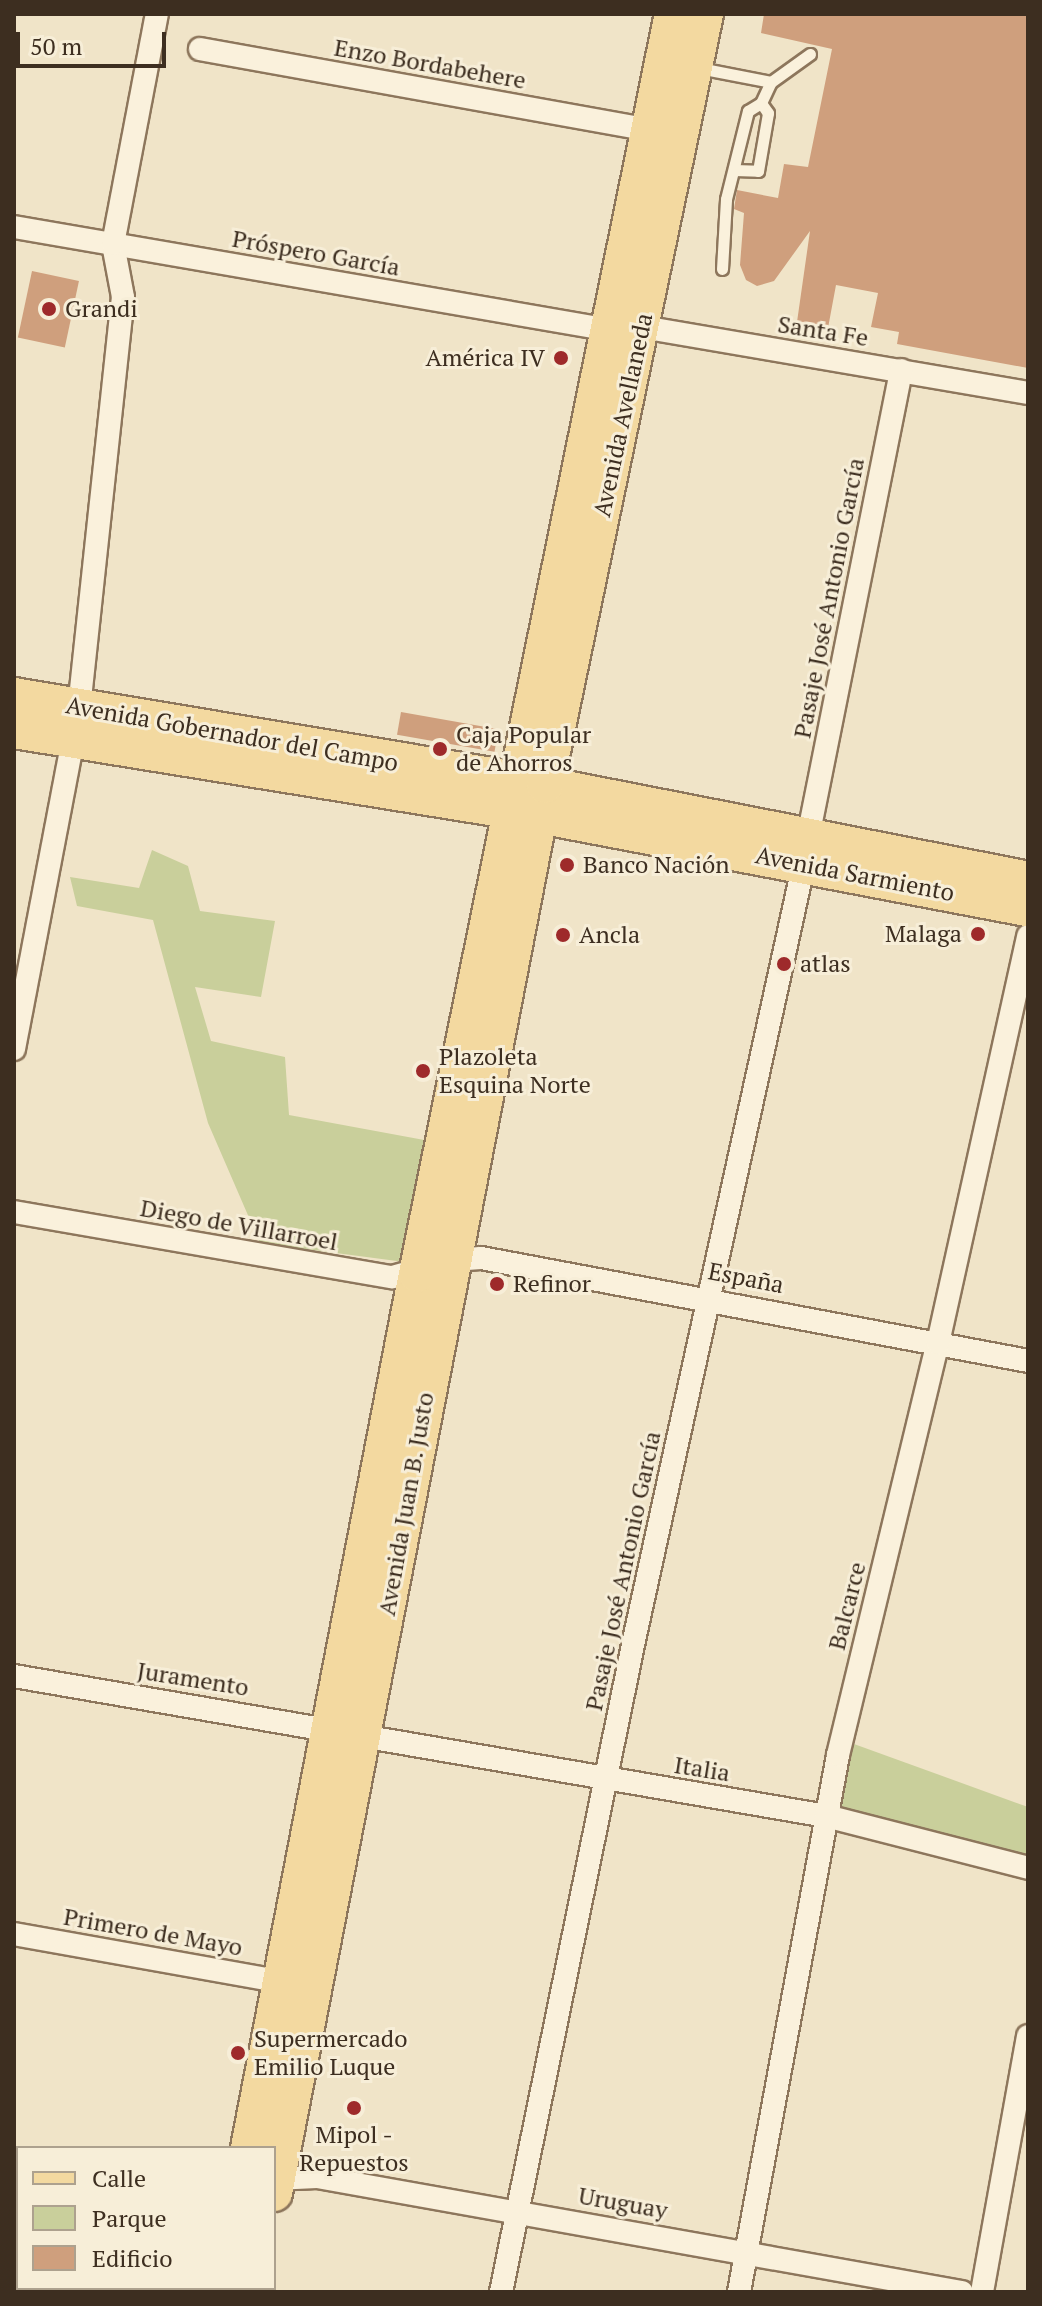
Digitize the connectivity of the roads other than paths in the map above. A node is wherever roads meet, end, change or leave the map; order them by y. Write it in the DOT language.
graph roads {
  1 [pos="157,14"];
  2 [pos="673,14"];
  3 [pos="705,14"];
  4 [pos="200,49"];
  5 [pos="810,54"];
  6 [pos="694,67"];
  7 [pos="771,82"];
  8 [pos="761,103"];
  9 [pos="650,130"];
  10 [pos="734,170"];
  11 [pos="14,227"];
  12 [pos="113,244"];
  13 [pos="722,269"];
  14 [pos="626,329"];
  15 [pos="901,370"];
  16 [pos="1028,393"];
  17 [pos="14,696"];
  18 [pos="76,724"];
  19 [pos="14,730"];
  20 [pos="528,798"];
  21 [pos="806,850"];
  22 [pos="1028,880"];
  23 [pos="1028,908"];
  24 [pos="1028,936"];
  25 [pos="14,1049"];
  26 [pos="14,1212"];
  27 [pos="453,1260"];
  28 [pos="417,1274"];
  29 [pos="710,1297"];
  30 [pos="938,1343"];
  31 [pos="1028,1361"];
  32 [pos="14,1676"];
  33 [pos="348,1731"];
  34 [pos="604,1780"];
  35 [pos="826,1816"];
  36 [pos="1028,1868"];
  37 [pos="14,1934"];
  38 [pos="283,1982"];
  39 [pos="1028,2036"];
  40 [pos="249,2146"];
  41 [pos="276,2177"];
  42 [pos="276,2183"];
  43 [pos="517,2210"];
  44 [pos="747,2252"];
  45 [pos="501,2292"];
  46 [pos="739,2292"];
  47 [pos="962,2292"];
  48 [pos="982,2292"];
  1 -- 12 [label="street"];
  2 -- 9 [label="main road, Avenida Avellaneda"];
  3 -- 6 [label="main road, Avenida Avellaneda"];
  4 -- 9 [label="street, Enzo Bordabehere"];
  5 -- 7 [label="lane"];
  6 -- 7 [label="lane"];
  6 -- 14 [label="main road, Avenida Avellaneda"];
  7 -- 8 [label="lane"];
  8 -- 10 [label="lane"];
  8 -- 10 [label="lane"];
  9 -- 14 [label="main road, Avenida Avellaneda"];
  10 -- 13 [label="lane"];
  11 -- 12 [label="street, Próspero García"];
  12 -- 14 [label="street, Próspero García"];
  12 -- 18 [label="street"];
  14 -- 15 [label="street, Santa Fe"];
  14 -- 20 [label="main road, Avenida Avellaneda"];
  15 -- 16 [label="street, Santa Fe"];
  15 -- 21 [label="street, Pasaje José Antonio García"];
  17 -- 18 [label="main road, Avenida Gobernador del Campo"];
  18 -- 19 [label="main road, Avenida Gobernador del Campo"];
  18 -- 20 [label="main road, Avenida Gobernador del Campo"];
  18 -- 25 [label="street"];
  20 -- 21 [label="main road, Avenida Sarmiento"];
  20 -- 27 [label="main road, Avenida Juan B. Justo"];
  20 -- 28 [label="main road, Avenida Juan B. Justo"];
  21 -- 22 [label="main road, Avenida Sarmiento"];
  21 -- 23 [label="main road, Avenida Sarmiento"];
  21 -- 29 [label="street, Pasaje José Antonio García"];
  24 -- 30 [label="street, Balcarce"];
  26 -- 28 [label="street, Diego de Villarroel"];
  27 -- 28 [label="street, Diego de Villarroel"];
  27 -- 29 [label="street, España"];
  27 -- 33 [label="main road, Avenida Juan B. Justo"];
  28 -- 33 [label="main road, Avenida Juan B. Justo"];
  29 -- 30 [label="street, España"];
  29 -- 34 [label="street, Pasaje José Antonio García"];
  30 -- 31 [label="street, España"];
  30 -- 35 [label="street, Balcarce"];
  32 -- 33 [label="street, Juramento"];
  33 -- 34 [label="street, Italia"];
  33 -- 38 [label="main road, Avenida Juan B. Justo"];
  33 -- 41 [label="main road, Avenida Juan B. Justo"];
  34 -- 35 [label="street, Italia"];
  34 -- 43 [label="street, Pasaje José Antonio García"];
  35 -- 36 [label="street, Italia"];
  35 -- 44 [label="street, Balcarce"];
  37 -- 38 [label="street, Primero de Mayo"];
  38 -- 40 [label="main road, Avenida Juan B. Justo"];
  39 -- 48 [label="street"];
  42 -- 43 [label="street, Uruguay"];
  43 -- 44 [label="street, Uruguay"];
  43 -- 45 [label="street, Pasaje José Antonio García"];
  44 -- 46 [label="street, Balcarce"];
  44 -- 47 [label="street, Uruguay"];
}
